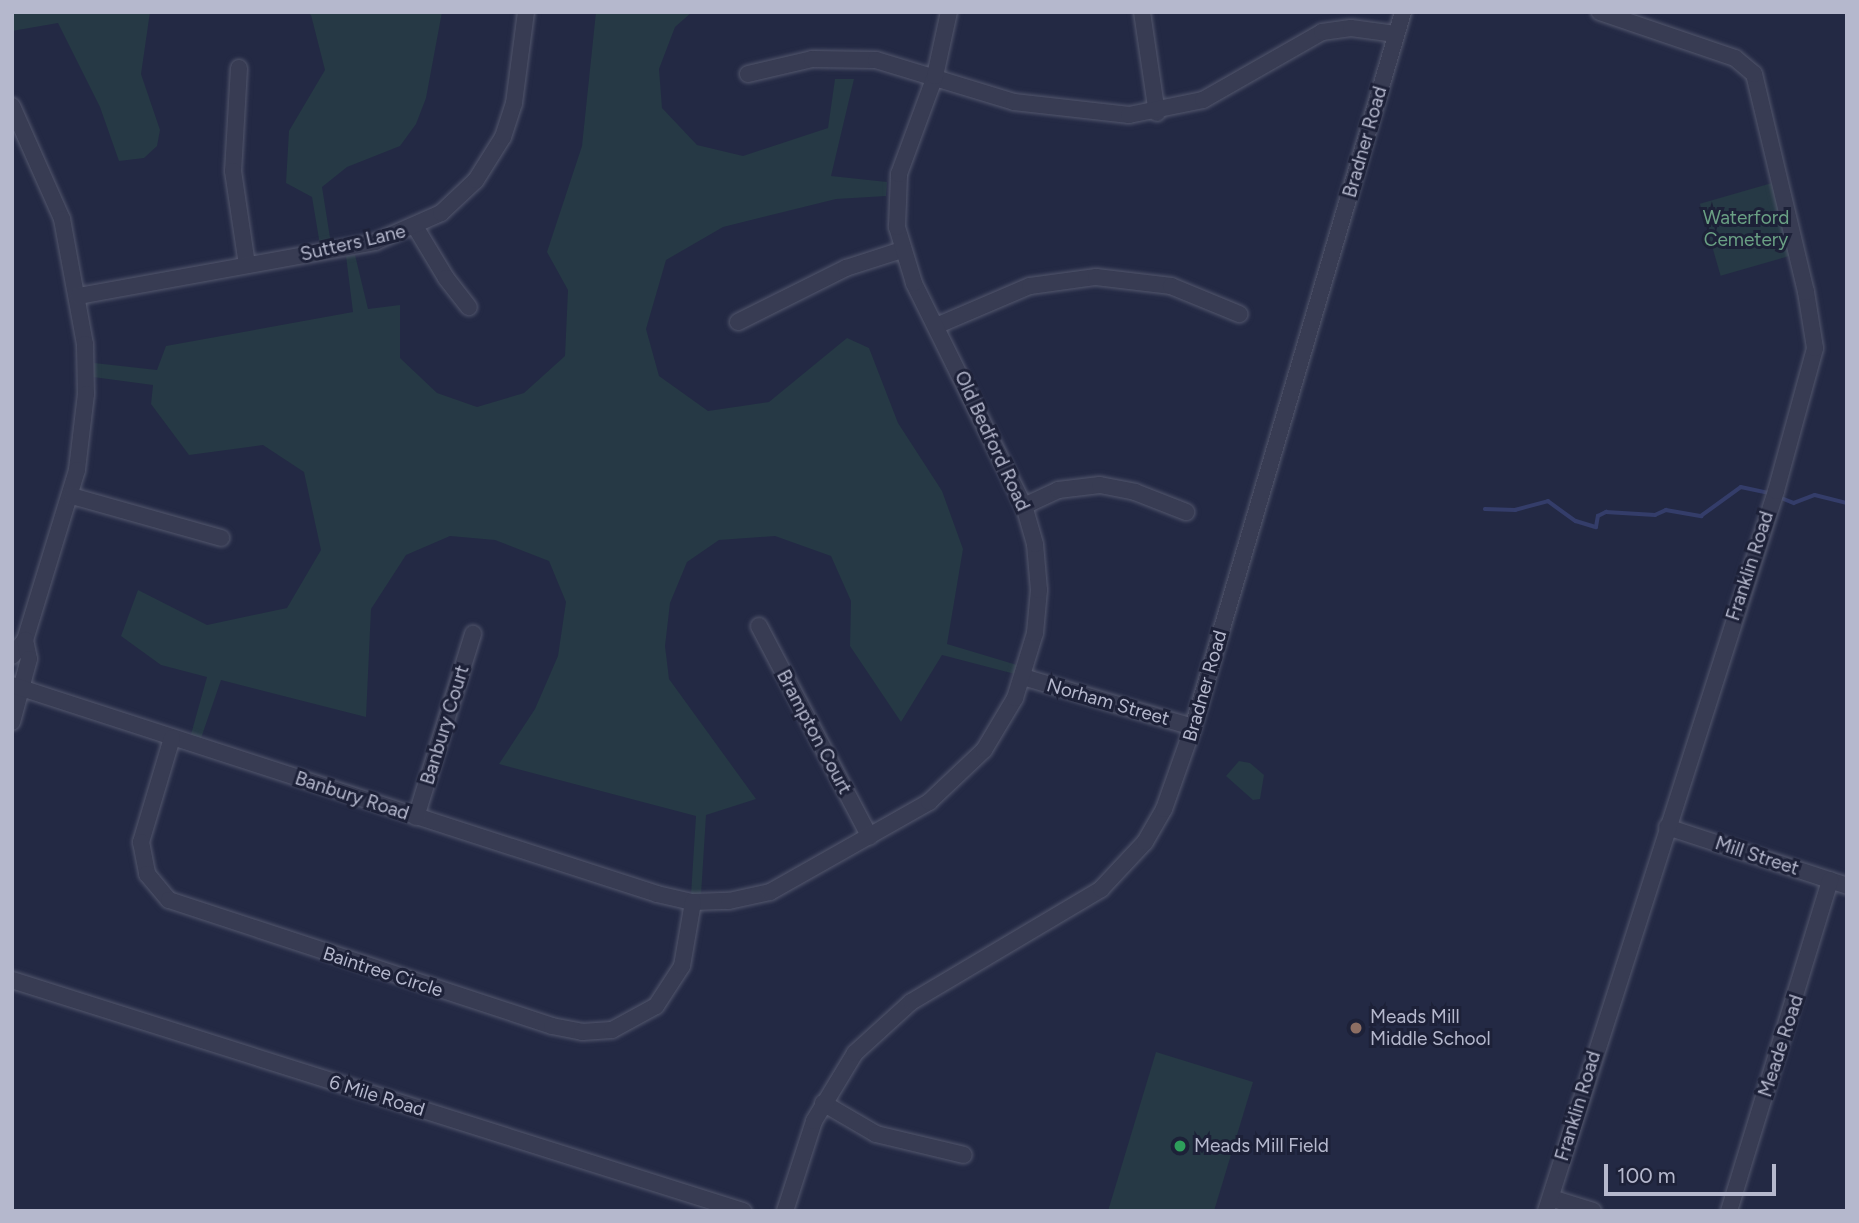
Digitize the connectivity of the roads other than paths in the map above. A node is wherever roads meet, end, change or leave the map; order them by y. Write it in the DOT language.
graph roads {
  1 [pos="526,12"];
  2 [pos="949,12"];
  3 [pos="1142,12"];
  4 [pos="1403,12"];
  5 [pos="1600,12"];
  6 [pos="1396,34"];
  7 [pos="239,68"];
  8 [pos="748,74"];
  9 [pos="935,76"];
  10 [pos="12,106"];
  11 [pos="1157,113"];
  12 [pos="416,228"];
  13 [pos="902,250"];
  14 [pos="247,265"];
  15 [pos="79,296"];
  16 [pos="469,307"];
  17 [pos="1239,314"];
  18 [pos="738,322"];
  19 [pos="936,326"];
  20 [pos="72,496"];
  21 [pos="1024,506"];
  22 [pos="1186,512"];
  23 [pos="221,538"];
  24 [pos="759,626"];
  25 [pos="473,634"];
  26 [pos="25,640"];
  27 [pos="12,656"];
  28 [pos="1023,677"];
  29 [pos="16,687"];
  30 [pos="12,722"];
  31 [pos="1193,727"];
  32 [pos="172,738"];
  33 [pos="416,817"];
  34 [pos="1667,827"];
  35 [pos="870,837"];
  36 [pos="1830,880"];
  37 [pos="1847,886"];
  38 [pos="693,902"];
  39 [pos="12,980"];
  40 [pos="823,1103"];
  41 [pos="964,1155"];
  42 [pos="1548,1204"];
  43 [pos="743,1211"];
  44 [pos="786,1211"];
  45 [pos="1592,1211"];
  46 [pos="1729,1211"];
  1 -- 12 [label="street, Sutters Lane"];
  2 -- 9 [label="street, Old Bedford Road"];
  3 -- 11 [label="street"];
  4 -- 6 [label="street, Bradner Road"];
  5 -- 34 [label="street, Franklin Road"];
  6 -- 11 [label="street"];
  6 -- 31 [label="street, Bradner Road"];
  7 -- 14 [label="street"];
  8 -- 9 [label="street"];
  9 -- 11 [label="street"];
  9 -- 13 [label="street, Old Bedford Road"];
  10 -- 15 [label="street"];
  12 -- 14 [label="street, Sutters Lane"];
  12 -- 16 [label="street"];
  13 -- 18 [label="street"];
  13 -- 19 [label="street, Old Bedford Road"];
  14 -- 15 [label="street, Sutters Lane"];
  15 -- 20 [label="street"];
  17 -- 19 [label="street"];
  19 -- 21 [label="street, Old Bedford Road"];
  20 -- 23 [label="street"];
  20 -- 26 [label="street"];
  21 -- 22 [label="street"];
  21 -- 28 [label="street, Old Bedford Road"];
  24 -- 35 [label="street, Brampton Court"];
  25 -- 33 [label="street, Banbury Court"];
  26 -- 27 [label="street"];
  26 -- 29 [label="street"];
  28 -- 31 [label="street, Norham Street"];
  28 -- 35 [label="street, Old Bedford Road"];
  29 -- 30 [label="street"];
  29 -- 32 [label="street, Banbury Road"];
  31 -- 40 [label="street, Bradner Road"];
  32 -- 33 [label="street, Banbury Road"];
  32 -- 38 [label="street, Baintree Circle"];
  33 -- 38 [label="street, Banbury Road"];
  34 -- 36 [label="street, Mill Street"];
  34 -- 42 [label="street, Franklin Road"];
  35 -- 38 [label="street, Old Bedford Road"];
  36 -- 37 [label="street, Mill Street"];
  36 -- 46 [label="street, Meade Road"];
  39 -- 43 [label="street, 6 Mile Road"];
  40 -- 41 [label="street"];
  40 -- 44 [label="street, Bradner Road"];
  42 -- 45 [label="street"];
}
